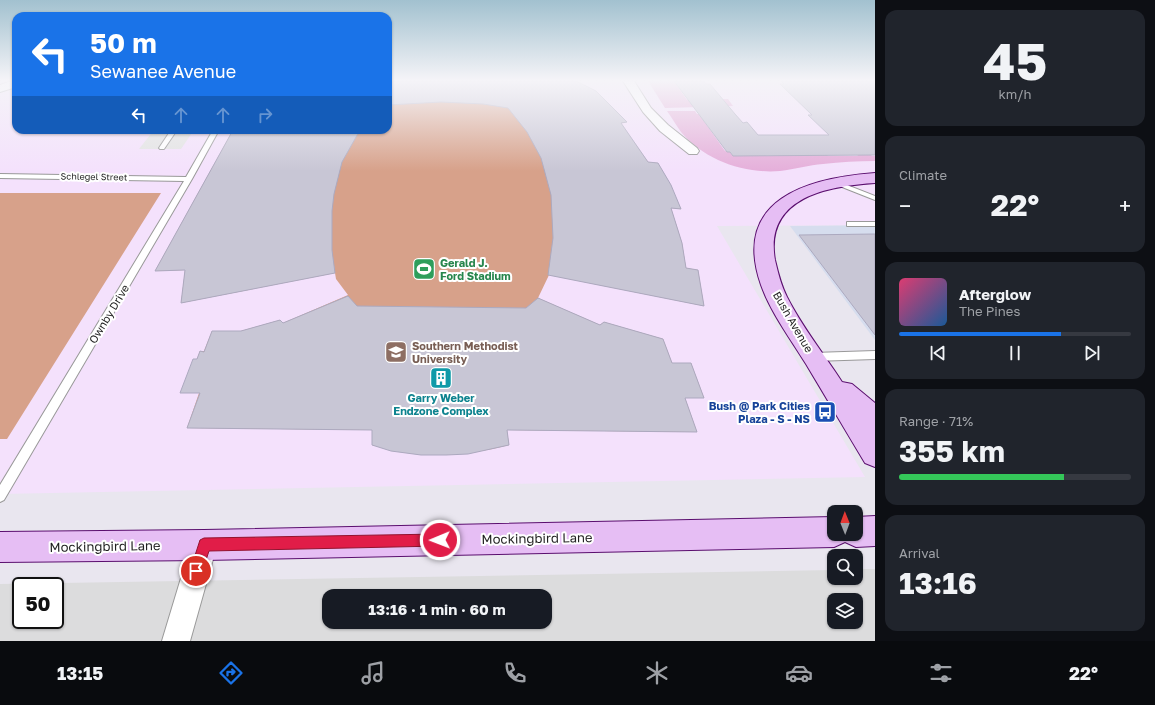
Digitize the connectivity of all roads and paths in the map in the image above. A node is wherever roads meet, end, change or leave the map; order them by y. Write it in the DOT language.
graph roads {
  1 [pos="648,111"];
  2 [pos="171,134"];
  3 [pos="214,134"];
  4 [pos="162,148"];
  5 [pos="693,151"];
  6 [pos="0,176"];
  7 [pos="189,178"];
  8 [pos="875,178"];
  9 [pos="832,182"];
  10 [pos="875,198"];
  11 [pos="850,224"];
  12 [pos="875,224"];
  13 [pos="875,355"];
  14 [pos="820,367"];
  15 [pos="875,418"];
  16 [pos="875,454"];
  17 [pos="0,496"];
  18 [pos="875,531"];
  19 [pos="827,532"];
  20 [pos="863,532"];
  21 [pos="204,545"];
  22 [pos="0,546"];
  23 [pos="176,641"];
  1 -- 5 [label="street"];
  2 -- 4 [label="lane"];
  3 -- 7 [label="lane, Ownby Drive"];
  6 -- 7 [label="lane, Schlegel Street"];
  7 -- 17 [label="lane, Ownby Drive"];
  8 -- 9 [label="main road, Bush Avenue"];
  9 -- 10 [label="lane"];
  9 -- 14 [label="main road, Bush Avenue"];
  11 -- 12 [label="lane"];
  13 -- 14 [label="lane"];
  14 -- 15 [label="main road"];
  14 -- 16 [label="main road, Bush Avenue"];
  18 -- 20 [label="main road"];
  19 -- 21 [label="main road, Mockingbird Lane"];
  21 -- 22 [label="main road, Mockingbird Lane"];
  21 -- 23 [label="street"];
}
